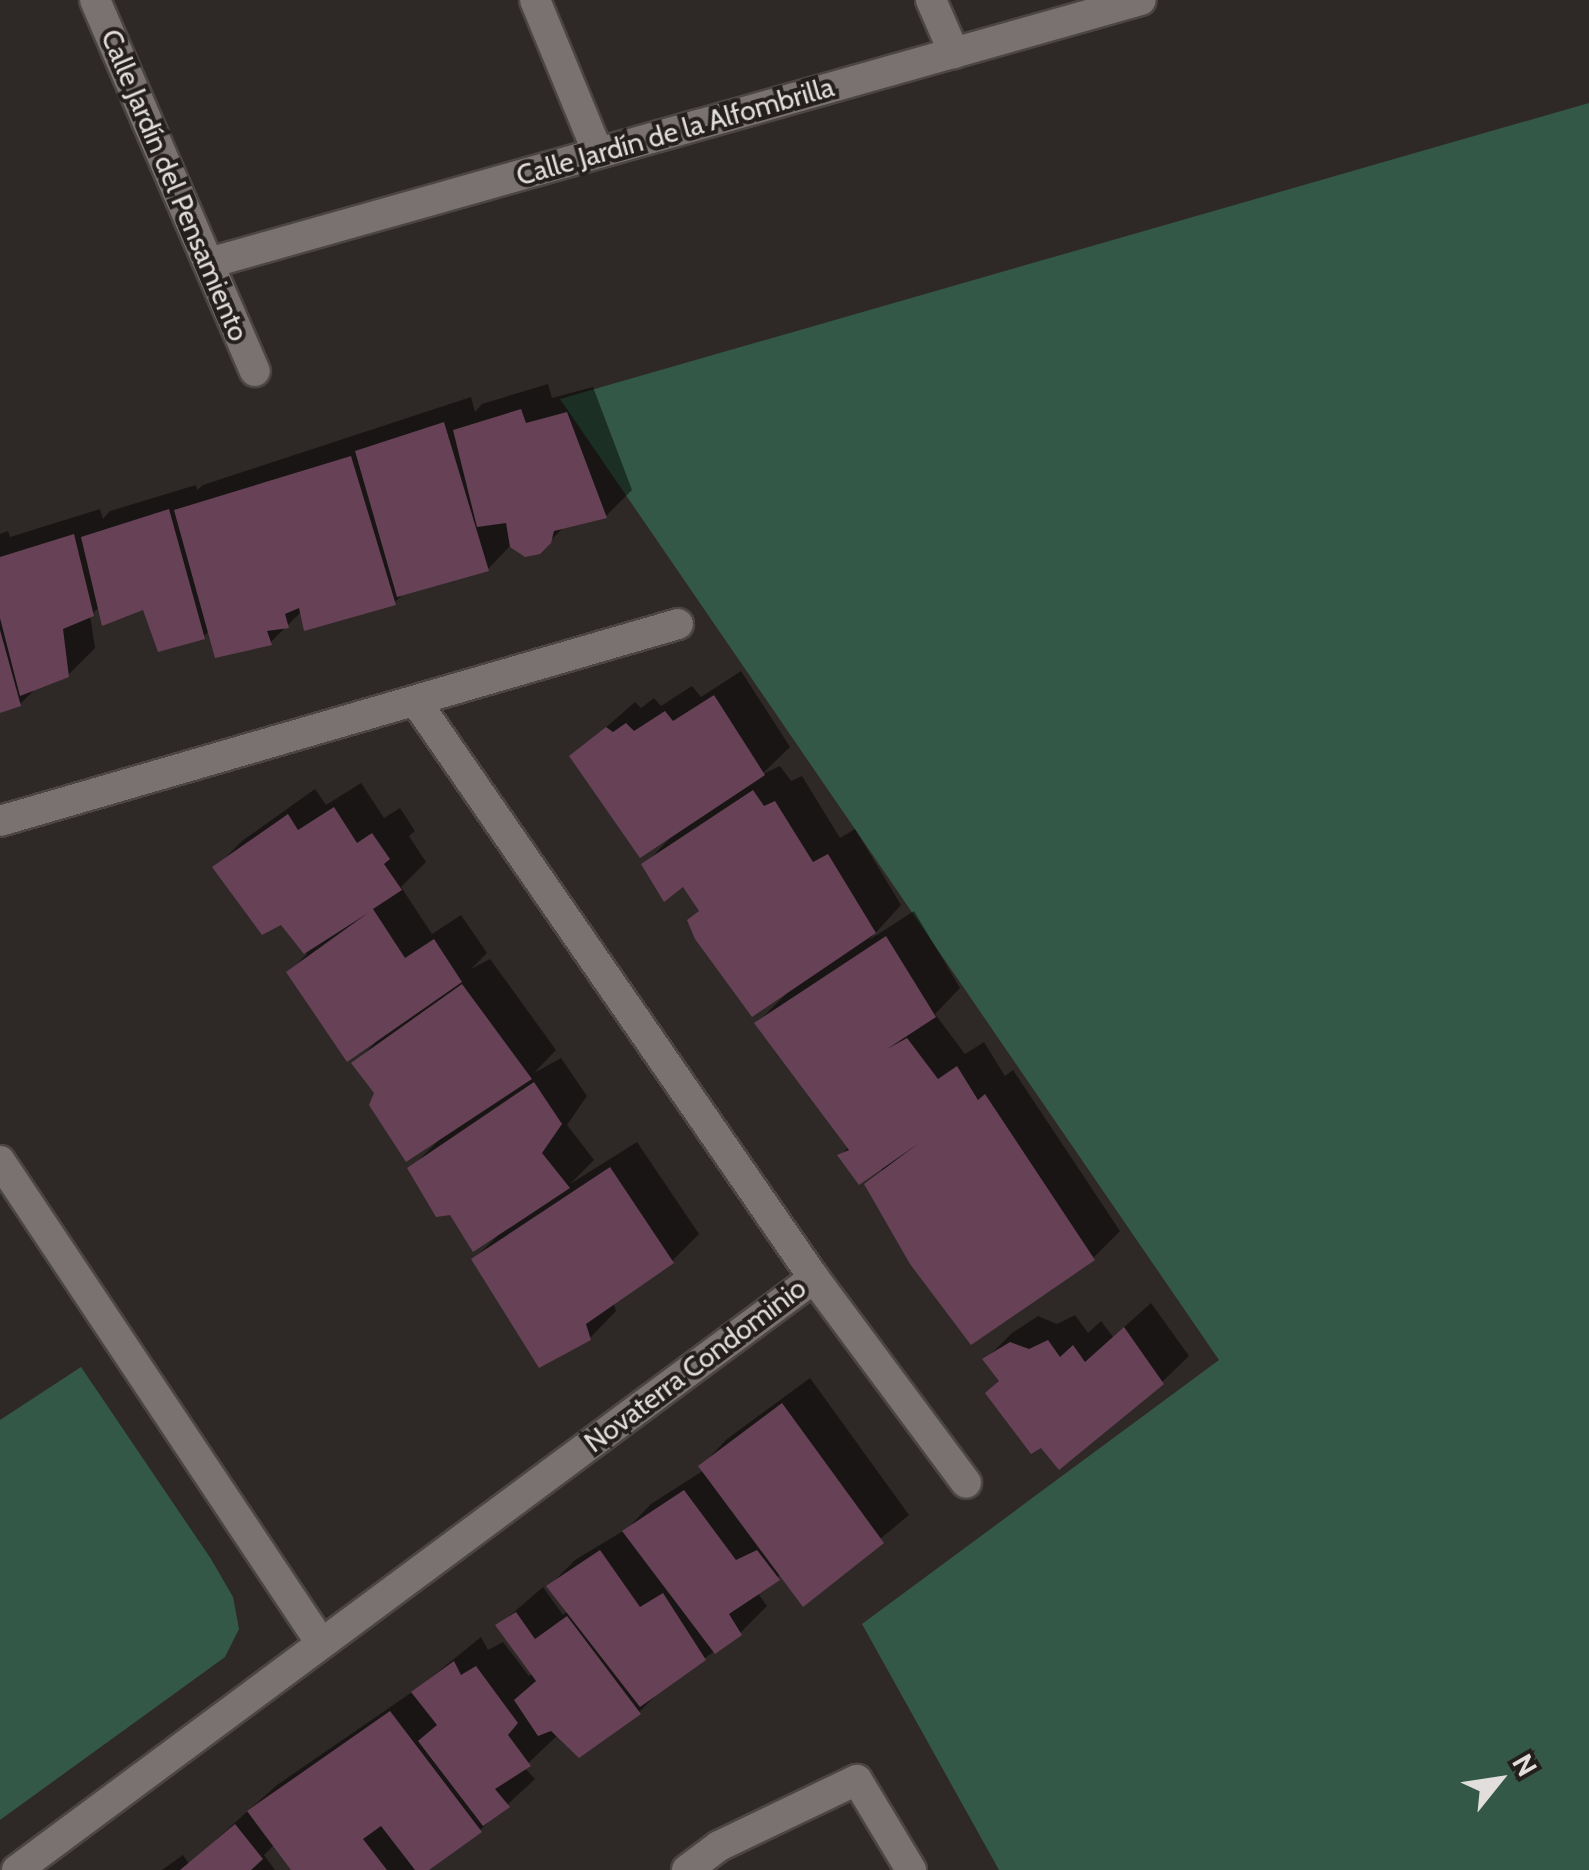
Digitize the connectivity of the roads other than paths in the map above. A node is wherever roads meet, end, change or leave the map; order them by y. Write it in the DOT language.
graph roads {
  1 [pos="95,0"];
  2 [pos="535,0"];
  3 [pos="932,0"];
  4 [pos="1142,0"];
  5 [pos="954,53"];
  6 [pos="598,153"];
  7 [pos="209,263"];
  8 [pos="255,371"];
  9 [pos="678,624"];
  10 [pos="417,703"];
  11 [pos="0,820"];
  12 [pos="0,1161"];
  13 [pos="814,1278"];
  14 [pos="966,1483"];
  15 [pos="321,1644"];
  16 [pos="16,1870"];
  17 [pos="686,1870"];
  18 [pos="911,1870"];
  1 -- 7 [label="street, Calle Jardín del Pensamiento"];
  2 -- 6 [label="street"];
  3 -- 5 [label="street"];
  4 -- 5 [label="street, Calle Jardín de la Alfombrilla"];
  5 -- 6 [label="street, Calle Jardín de la Alfombrilla"];
  6 -- 7 [label="street, Calle Jardín de la Alfombrilla"];
  7 -- 8 [label="street, Calle Jardín del Pensamiento"];
  9 -- 10 [label="street"];
  10 -- 11 [label="street"];
  10 -- 13 [label="street, Novaterra Condominio"];
  12 -- 15 [label="street"];
  13 -- 14 [label="street"];
  13 -- 15 [label="street, Novaterra Condominio"];
  15 -- 16 [label="street, Novaterra Condominio"];
  17 -- 18 [label="street"];
}
